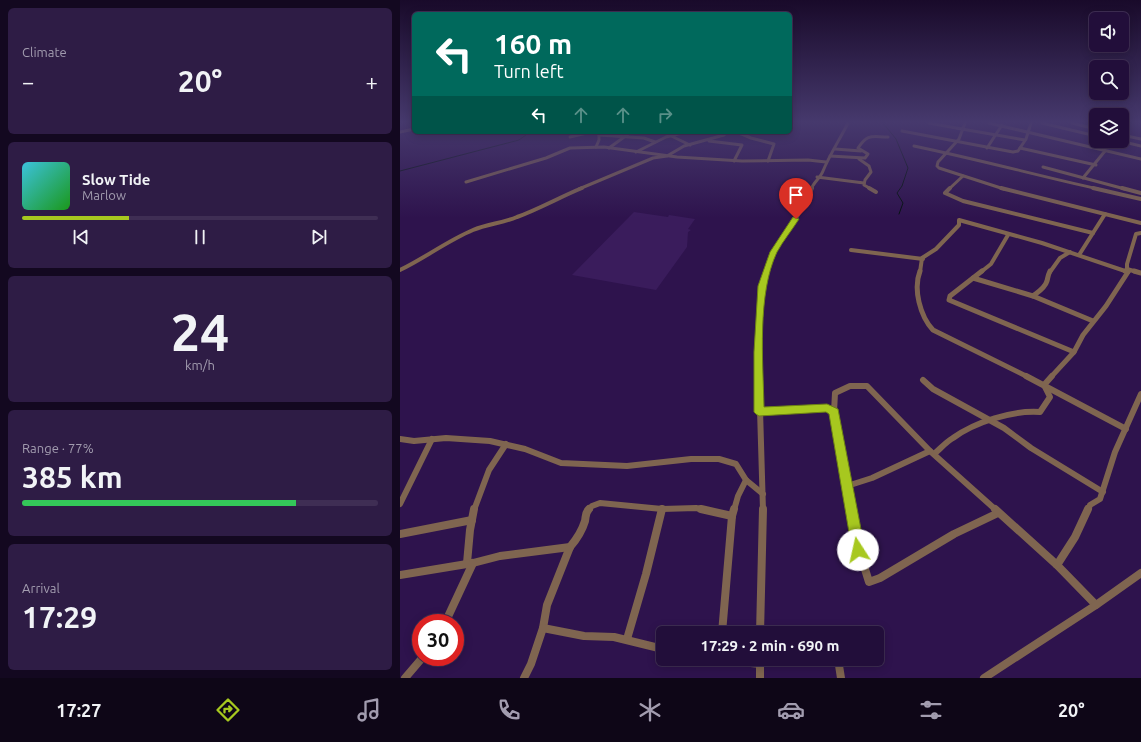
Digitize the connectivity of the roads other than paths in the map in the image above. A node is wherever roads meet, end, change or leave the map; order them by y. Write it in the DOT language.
graph roads {
  1 [pos="554,155"];
  2 [pos="656,155"];
  3 [pos="737,155"];
  4 [pos="770,155"];
  5 [pos="868,155"];
  6 [pos="944,155"];
  7 [pos="948,155"];
  8 [pos="1050,155"];
  9 [pos="1104,155"];
  10 [pos="1121,155"];
  11 [pos="667,156"];
  12 [pos="830,156"];
  13 [pos="859,159"];
  14 [pos="1141,159"];
  15 [pos="734,161"];
  16 [pos="768,161"];
  17 [pos="826,162"];
  18 [pos="1096,165"];
  19 [pos="1043,167"];
  20 [pos="963,176"];
  21 [pos="817,177"];
  22 [pos="1083,178"];
  23 [pos="466,182"];
  24 [pos="864,183"];
  25 [pos="876,192"];
  26 [pos="1141,193"];
  27 [pos="1141,199"];
  28 [pos="1105,214"];
  29 [pos="1141,223"];
  30 [pos="1093,233"];
  31 [pos="1141,233"];
  32 [pos="1008,235"];
  33 [pos="851,250"];
  34 [pos="1070,252"];
  35 [pos="1079,255"];
  36 [pos="923,259"];
  37 [pos="400,270"];
  38 [pos="1128,270"];
  39 [pos="1141,273"];
  40 [pos="973,278"];
  41 [pos="1032,296"];
  42 [pos="1093,321"];
  43 [pos="1074,352"];
  44 [pos="923,380"];
  45 [pos="1044,385"];
  46 [pos="1141,394"];
  47 [pos="759,412"];
  48 [pos="834,412"];
  49 [pos="990,420"];
  50 [pos="1126,429"];
  51 [pos="400,439"];
  52 [pos="432,439"];
  53 [pos="506,444"];
  54 [pos="932,453"];
  55 [pos="746,480"];
  56 [pos="847,486"];
  57 [pos="1102,492"];
  58 [pos="763,494"];
  59 [pos="400,504"];
  60 [pos="662,509"];
  61 [pos="998,513"];
  62 [pos="732,516"];
  63 [pos="472,520"];
  64 [pos="400,534"];
  65 [pos="570,547"];
  66 [pos="470,563"];
  67 [pos="1057,565"];
  68 [pos="1141,573"];
  69 [pos="400,575"];
  70 [pos="1096,605"];
  71 [pos="449,614"];
  72 [pos="723,626"];
  73 [pos="760,626"];
  74 [pos="543,628"];
  75 [pos="626,639"];
  76 [pos="656,648"];
  77 [pos="415,666"];
  78 [pos="760,666"];
  79 [pos="839,666"];
  80 [pos="405,678"];
  81 [pos="524,678"];
  82 [pos="760,678"];
  83 [pos="840,678"];
  84 [pos="984,678"];
  1 -- 23 [label="street"];
  2 -- 11 [label="street"];
  3 -- 15 [label="street"];
  4 -- 16 [label="street"];
  5 -- 13 [label="street"];
  6 -- 20 [label="street"];
  7 -- 27 [label="street"];
  8 -- 18 [label="street"];
  9 -- 18 [label="street"];
  10 -- 14 [label="street"];
  11 -- 15 [label="street"];
  11 -- 37 [label="street"];
  12 -- 13 [label="street"];
  12 -- 17 [label="street"];
  13 -- 24 [label="street"];
  15 -- 16 [label="street"];
  16 -- 17 [label="street"];
  17 -- 21 [label="street"];
  18 -- 22 [label="street"];
  19 -- 22 [label="street"];
  20 -- 28 [label="street"];
  20 -- 30 [label="street"];
  21 -- 24 [label="street"];
  21 -- 47 [label="street"];
  22 -- 26 [label="street"];
  24 -- 25 [label="street"];
  28 -- 29 [label="street"];
  28 -- 30 [label="street"];
  30 -- 35 [label="street"];
  31 -- 38 [label="street"];
  32 -- 34 [label="street"];
  32 -- 36 [label="street"];
  32 -- 40 [label="street"];
  33 -- 36 [label="street"];
  34 -- 35 [label="street"];
  34 -- 41 [label="street"];
  35 -- 38 [label="street"];
  36 -- 45 [label="street"];
  38 -- 39 [label="street"];
  38 -- 42 [label="street"];
  40 -- 41 [label="street"];
  40 -- 43 [label="street"];
  41 -- 42 [label="street"];
  42 -- 43 [label="street"];
  43 -- 45 [label="street"];
  44 -- 49 [label="street"];
  45 -- 49 [label="street"];
  45 -- 50 [label="street"];
  46 -- 50 [label="street"];
  47 -- 48 [label="street"];
  47 -- 58 [label="street"];
  48 -- 54 [label="street"];
  48 -- 56 [label="street"];
  49 -- 54 [label="street"];
  49 -- 57 [label="street"];
  50 -- 57 [label="street"];
  51 -- 52 [label="street"];
  52 -- 53 [label="street"];
  52 -- 59 [label="street"];
  53 -- 55 [label="street"];
  53 -- 63 [label="street"];
  54 -- 56 [label="street"];
  54 -- 61 [label="street"];
  55 -- 58 [label="street"];
  55 -- 62 [label="street"];
  56 -- 61 [label="street"];
  57 -- 67 [label="street"];
  58 -- 73 [label="street"];
  60 -- 62 [label="street"];
  60 -- 65 [label="street"];
  60 -- 75 [label="street"];
  61 -- 67 [label="street"];
  62 -- 72 [label="street"];
  63 -- 64 [label="street"];
  63 -- 66 [label="street"];
  65 -- 66 [label="street"];
  65 -- 74 [label="street"];
  66 -- 69 [label="street"];
  66 -- 71 [label="street"];
  67 -- 70 [label="street"];
  68 -- 70 [label="street"];
  70 -- 84 [label="street"];
  74 -- 75 [label="street"];
  74 -- 81 [label="street"];
  75 -- 76 [label="street"];
  77 -- 80 [label="street"];
  78 -- 82 [label="street"];
  79 -- 83 [label="street"];
}
